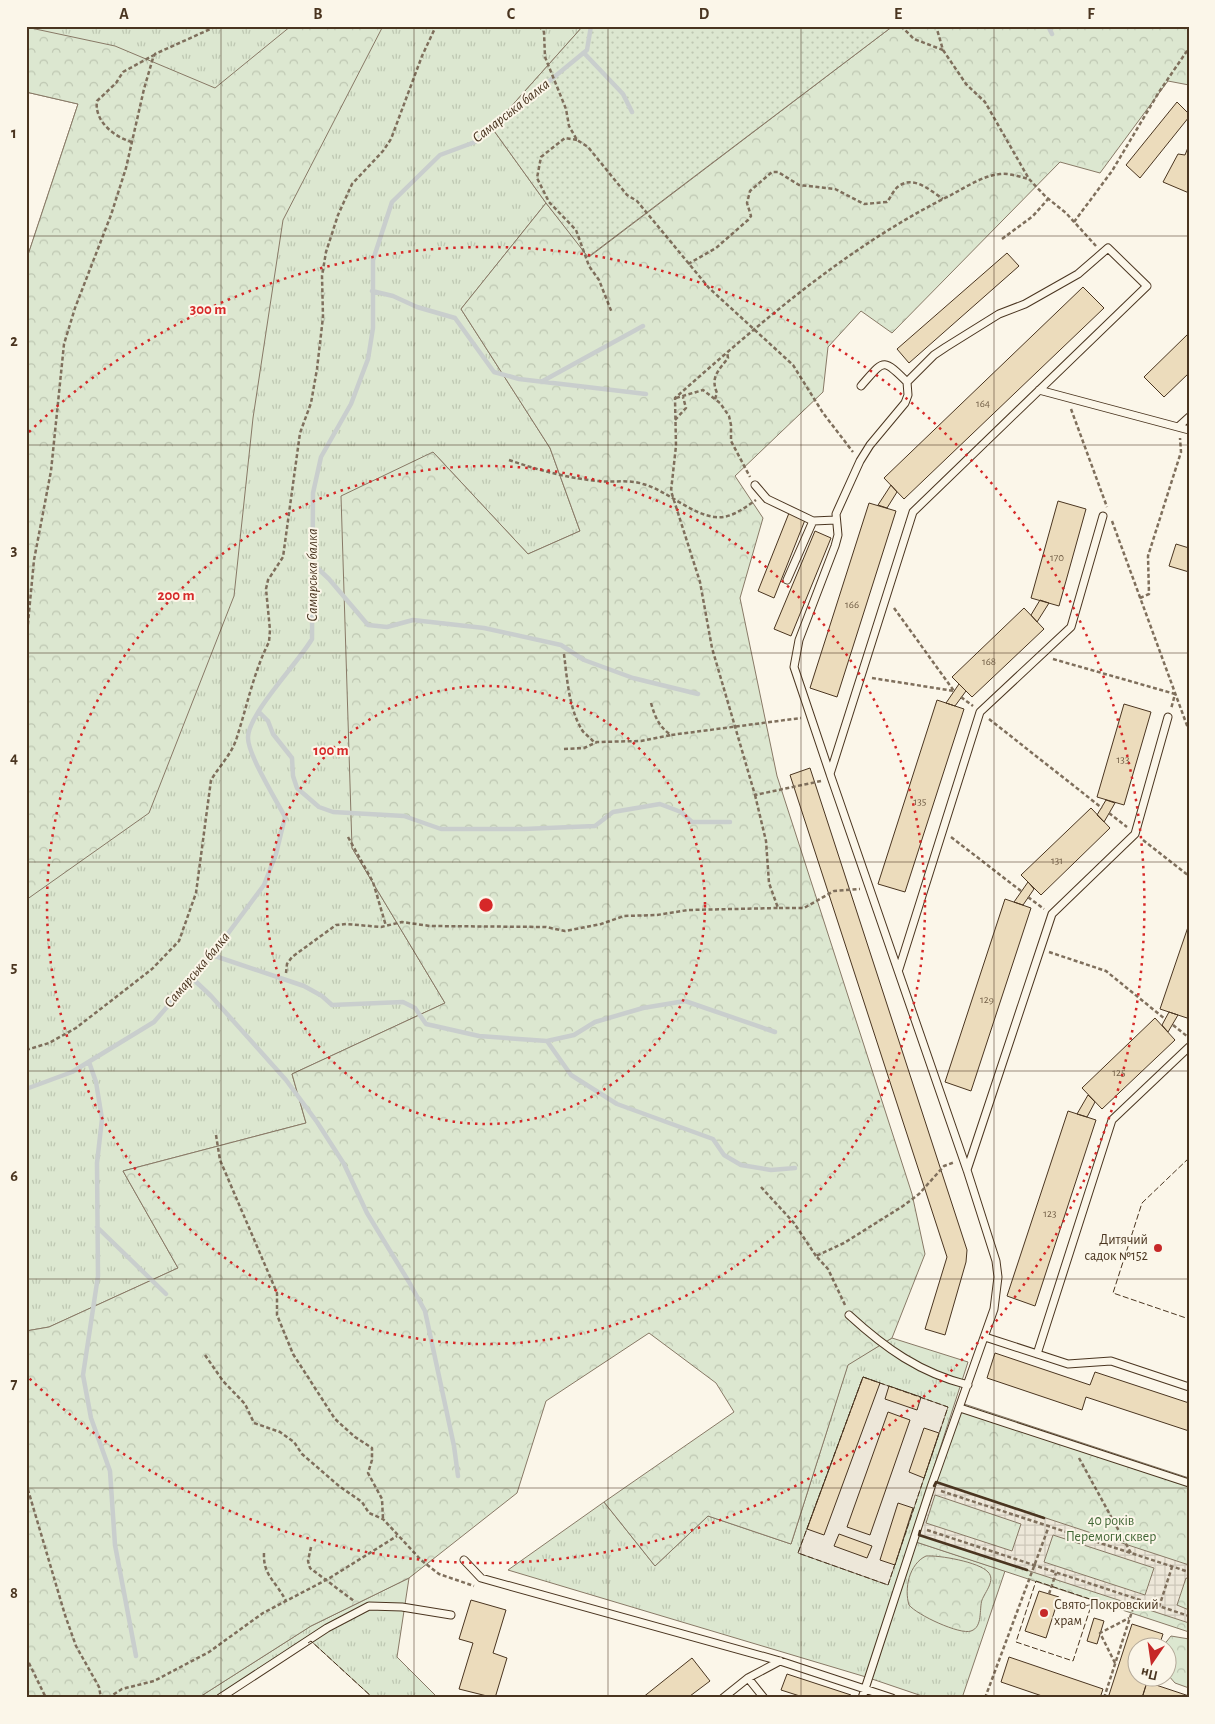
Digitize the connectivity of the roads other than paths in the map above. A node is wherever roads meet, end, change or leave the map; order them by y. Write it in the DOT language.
graph roads {
  1 [pos="908,382"];
  2 [pos="861,386"];
  3 [pos="1039,390"];
  4 [pos="1189,417"];
  5 [pos="1178,427"];
  6 [pos="1189,430"];
  7 [pos="755,485"];
  8 [pos="1103,516"];
  9 [pos="836,520"];
  10 [pos="813,521"];
  11 [pos="787,580"];
  12 [pos="1168,717"];
  13 [pos="831,776"];
  14 [pos="899,969"];
  15 [pos="1189,1047"];
  16 [pos="967,1170"];
  17 [pos="849,1315"];
  18 [pos="985,1337"];
  19 [pos="1036,1354"];
  20 [pos="968,1386"];
  21 [pos="1189,1387"];
  22 [pos="960,1408"];
  23 [pos="1189,1483"];
  24 [pos="464,1560"];
  25 [pos="452,1615"];
  26 [pos="780,1661"];
  27 [pos="748,1678"];
  28 [pos="865,1689"];
  29 [pos="220,1698"];
  30 [pos="724,1698"];
  31 [pos="764,1698"];
  32 [pos="862,1698"];
  33 [pos="892,1698"];
  1 -- 2 [label="lane"];
  1 -- 3 [label="lane"];
  1 -- 9 [label="lane"];
  3 -- 5 [label="lane"];
  3 -- 13 [label="lane"];
  4 -- 5 [label="lane"];
  5 -- 6 [label="lane"];
  7 -- 10 [label="lane"];
  8 -- 14 [label="lane"];
  9 -- 10 [label="lane"];
  9 -- 13 [label="lane"];
  10 -- 11 [label="lane"];
  12 -- 16 [label="lane"];
  13 -- 14 [label="lane"];
  14 -- 16 [label="lane"];
  15 -- 19 [label="lane"];
  16 -- 18 [label="lane"];
  17 -- 20 [label="lane"];
  18 -- 19 [label="lane"];
  18 -- 20 [label="lane"];
  19 -- 21 [label="lane"];
  20 -- 22 [label="lane"];
  22 -- 23 [label="lane"];
  22 -- 28 [label="lane"];
  24 -- 26 [label="lane"];
  25 -- 29 [label="lane"];
  26 -- 27 [label="lane"];
  26 -- 28 [label="lane"];
  27 -- 30 [label="lane"];
  27 -- 31 [label="lane"];
  28 -- 32 [label="lane"];
  28 -- 33 [label="lane"];
}
